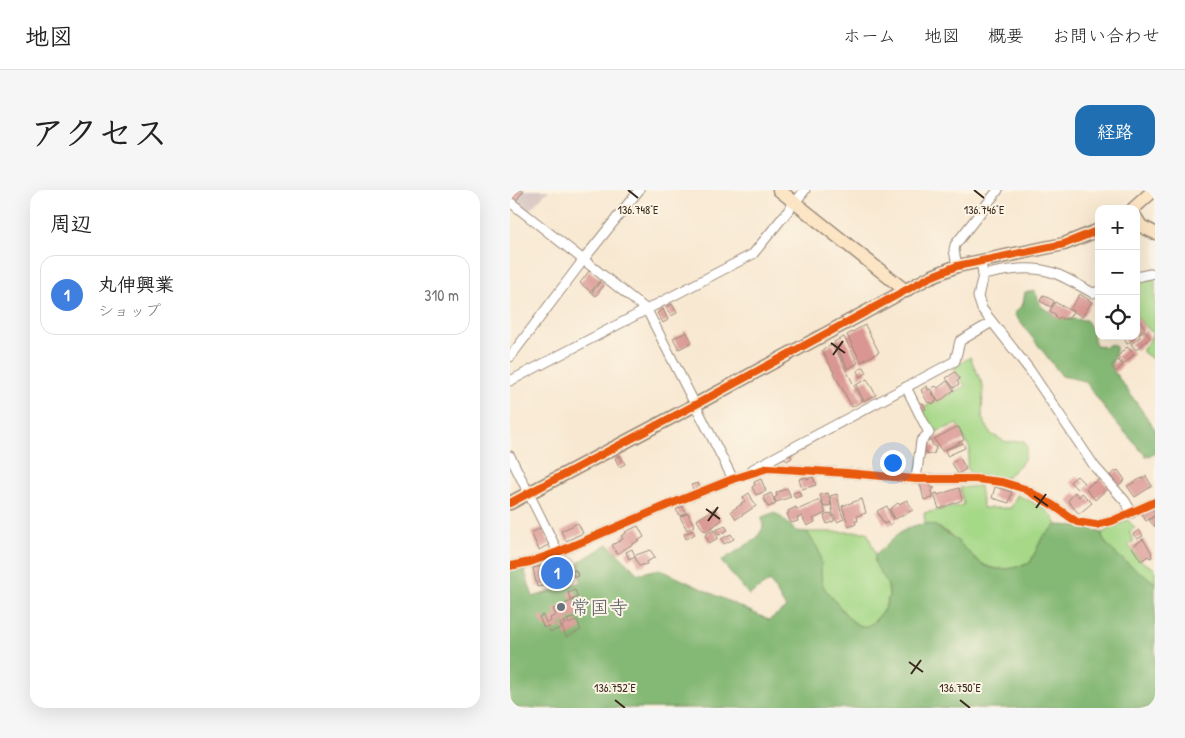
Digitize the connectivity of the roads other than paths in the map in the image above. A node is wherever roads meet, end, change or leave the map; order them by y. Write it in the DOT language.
graph roads {
  1 [pos="639,190"];
  2 [pos="805,190"];
  3 [pos="998,190"];
  4 [pos="1154,190"];
  5 [pos="789,195"];
  6 [pos="510,202"];
  7 [pos="1137,205"];
  8 [pos="1140,224"];
  9 [pos="1095,232"];
  10 [pos="1155,233"];
  11 [pos="584,259"];
  12 [pos="981,260"];
  13 [pos="957,266"];
  14 [pos="1155,273"];
  15 [pos="983,275"];
  16 [pos="1140,276"];
  17 [pos="906,290"];
  18 [pos="1095,292"];
  19 [pos="647,310"];
  20 [pos="992,322"];
  21 [pos="510,357"];
  22 [pos="510,381"];
  23 [pos="906,387"];
  24 [pos="695,405"];
  25 [pos="510,456"];
  26 [pos="916,479"];
  27 [pos="733,480"];
  28 [pos="529,492"];
  29 [pos="1155,502"];
  30 [pos="510,503"];
  31 [pos="1132,513"];
  32 [pos="558,552"];
  33 [pos="510,566"];
  1 -- 11 [label="street"];
  2 -- 5 [label="street"];
  3 -- 13 [label="street"];
  4 -- 7 [label="street"];
  5 -- 17 [label="street"];
  5 -- 19 [label="street"];
  6 -- 11 [label="street"];
  8 -- 10 [label="street"];
  9 -- 12 [label="street"];
  11 -- 19 [label="street"];
  11 -- 21 [label="street"];
  12 -- 13 [label="street"];
  12 -- 15 [label="street"];
  13 -- 17 [label="street"];
  14 -- 16 [label="street"];
  15 -- 18 [label="street"];
  15 -- 20 [label="street"];
  17 -- 24 [label="street"];
  19 -- 22 [label="street"];
  19 -- 24 [label="street"];
  20 -- 23 [label="street"];
  20 -- 31 [label="street"];
  23 -- 26 [label="street"];
  23 -- 27 [label="street"];
  24 -- 27 [label="street"];
  24 -- 28 [label="street"];
  25 -- 28 [label="street"];
  26 -- 27 [label="street"];
  26 -- 31 [label="street"];
  27 -- 32 [label="street"];
  28 -- 30 [label="street"];
  28 -- 32 [label="street"];
  29 -- 31 [label="street"];
  32 -- 33 [label="street"];
}
